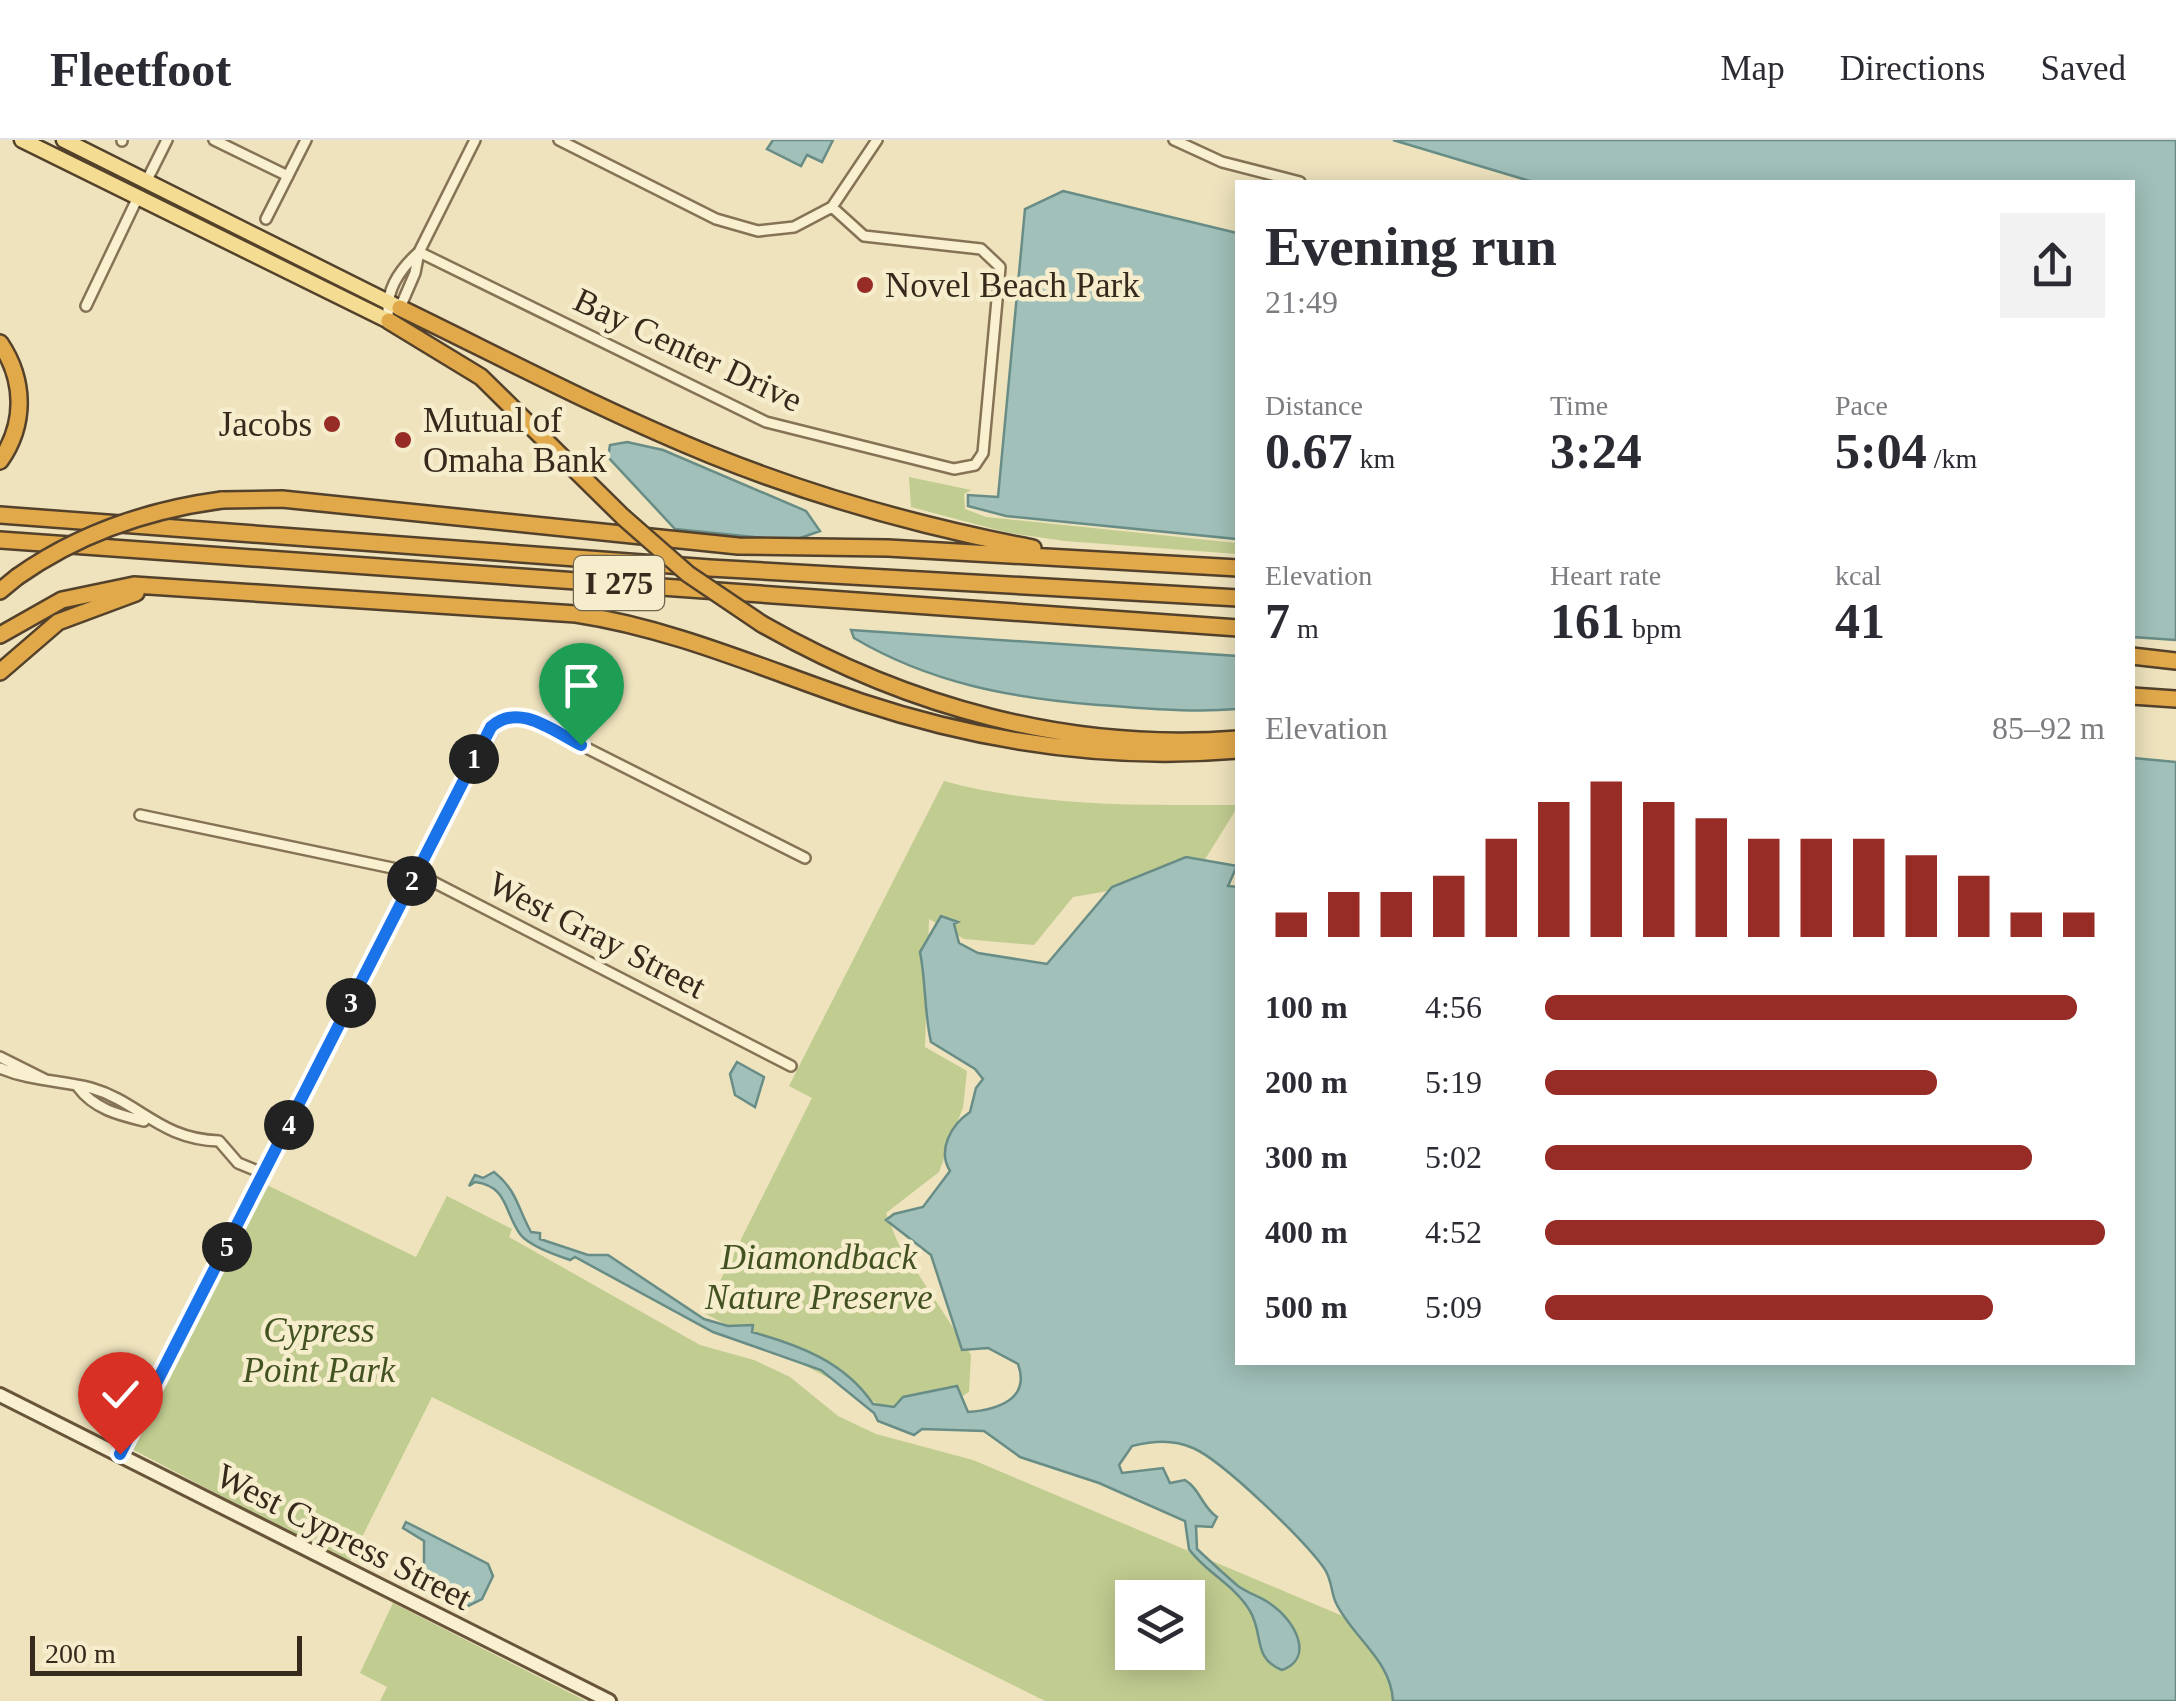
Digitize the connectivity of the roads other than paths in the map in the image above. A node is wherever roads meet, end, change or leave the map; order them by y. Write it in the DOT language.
graph roads {
  1 [pos="22,140"];
  2 [pos="64,140"];
  3 [pos="167,140"];
  4 [pos="214,140"];
  5 [pos="306,140"];
  6 [pos="475,140"];
  7 [pos="559,140"];
  8 [pos="877,140"];
  9 [pos="1174,140"];
  10 [pos="288,176"];
  11 [pos="147,180"];
  12 [pos="1292,180"];
  13 [pos="138,197"];
  14 [pos="832,208"];
  15 [pos="266,219"];
  16 [pos="419,252"];
  17 [pos="86,306"];
  18 [pos="392,310"];
  19 [pos="0,343"];
  20 [pos="0,461"];
  21 [pos="0,515"];
  22 [pos="0,540"];
  23 [pos="1086,558"];
  24 [pos="1235,568"];
  25 [pos="162,587"];
  26 [pos="0,592"];
  27 [pos="1235,598"];
  28 [pos="1235,628"];
  29 [pos="0,635"];
  30 [pos="2135,658"];
  31 [pos="2176,662"];
  32 [pos="0,672"];
  33 [pos="2135,696"];
  34 [pos="2176,699"];
  35 [pos="1235,740"];
  36 [pos="1235,750"];
  37 [pos="140,815"];
  38 [pos="805,858"];
  39 [pos="416,874"];
  40 [pos="0,1057"];
  41 [pos="791,1066"];
  42 [pos="0,1068"];
  43 [pos="46,1080"];
  44 [pos="265,1174"];
  45 [pos="0,1394"];
  46 [pos="120,1454"];
  47 [pos="609,1701"];
  1 -- 13 [label="main road"];
  2 -- 11 [label="main road"];
  3 -- 11 [label="street"];
  4 -- 10 [label="street"];
  5 -- 10 [label="street"];
  6 -- 16 [label="street"];
  7 -- 14 [label="street"];
  8 -- 14 [label="street"];
  9 -- 12 [label="street"];
  10 -- 15 [label="street"];
  11 -- 13 [label="main road"];
  11 -- 18 [label="main road"];
  13 -- 17 [label="street"];
  13 -- 18 [label="main road"];
  14 -- 16 [label="street, Bay Center Drive"];
  16 -- 18 [label="street"];
  16 -- 18 [label="street"];
  18 -- 23 [label="highway"];
  18 -- 35 [label="highway, bridge"];
  19 -- 20 [label="highway"];
  21 -- 27 [label="highway, I 275"];
  22 -- 28 [label="highway, I 275"];
  23 -- 24 [label="highway"];
  23 -- 26 [label="highway, bridge"];
  25 -- 29 [label="highway"];
  25 -- 32 [label="highway"];
  25 -- 36 [label="highway"];
  30 -- 31 [label="highway"];
  33 -- 34 [label="highway"];
  37 -- 39 [label="street, West Gray Street"];
  38 -- 39 [label="street"];
  39 -- 41 [label="street, West Gray Street"];
  39 -- 44 [label="street"];
  40 -- 43 [label="street"];
  42 -- 43 [label="street"];
  43 -- 44 [label="street"];
  44 -- 46 [label="street"];
  45 -- 46 [label="street, West Cypress Street"];
  46 -- 47 [label="street, West Cypress Street"];
}
